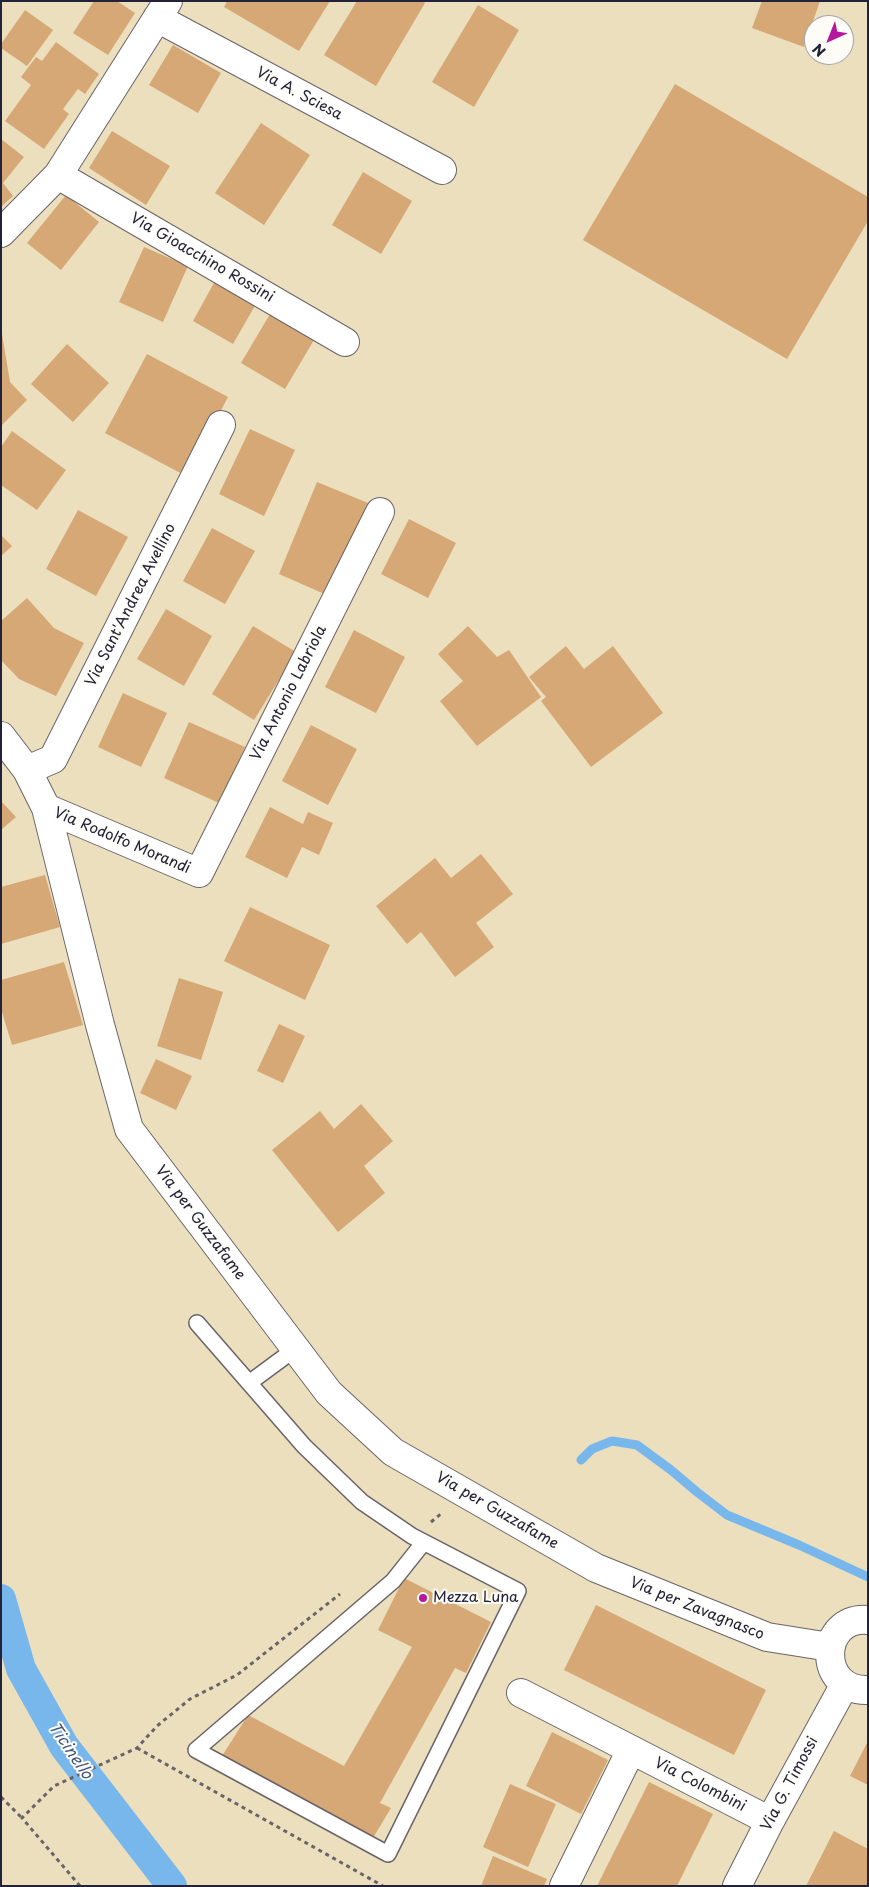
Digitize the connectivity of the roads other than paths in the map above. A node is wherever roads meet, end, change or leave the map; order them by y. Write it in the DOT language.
graph roads {
  1 [pos="162,10"];
  2 [pos="442,170"];
  3 [pos="58,175"];
  4 [pos="1,233"];
  5 [pos="345,342"];
  6 [pos="221,425"];
  7 [pos="380,512"];
  8 [pos="1,736"];
  9 [pos="27,770"];
  10 [pos="46,808"];
  11 [pos="198,873"];
  12 [pos="196,1323"];
  13 [pos="295,1349"];
  14 [pos="249,1383"];
  15 [pos="424,1542"];
  16 [pos="596,1568"];
  17 [pos="868,1620"];
  18 [pos="830,1647"];
  19 [pos="856,1687"];
  20 [pos="521,1693"];
  21 [pos="630,1750"];
  22 [pos="770,1820"];
  23 [pos="564,1886"];
  24 [pos="736,1886"];
  1 -- 2 [label="street, Via A. Sciesa"];
  1 -- 3 [label="street"];
  3 -- 4 [label="street"];
  3 -- 5 [label="street, Via Gioacchino Rossini"];
  6 -- 9 [label="street, Via Sant'Andrea Avellino"];
  7 -- 11 [label="street, Via Antonio Labriola"];
  8 -- 9 [label="street, Via per Guzzafame"];
  9 -- 10 [label="street, Via per Guzzafame"];
  10 -- 11 [label="street, Via Rodolfo Morandi"];
  10 -- 13 [label="street, Via per Guzzafame"];
  12 -- 14 [label="lane"];
  13 -- 14 [label="lane"];
  13 -- 16 [label="street, Via per Guzzafame"];
  14 -- 15 [label="lane"];
  15 -- 15 [label="lane"];
  16 -- 18 [label="street, Via per Zavagnasco"];
  17 -- 18 [label="street"];
  18 -- 19 [label="street"];
  19 -- 22 [label="street, Via G. Timossi"];
  20 -- 21 [label="street, Via Colombini"];
  21 -- 22 [label="street, Via Colombini"];
  21 -- 23 [label="street"];
  22 -- 24 [label="street, Via G. Timossi"];
}
